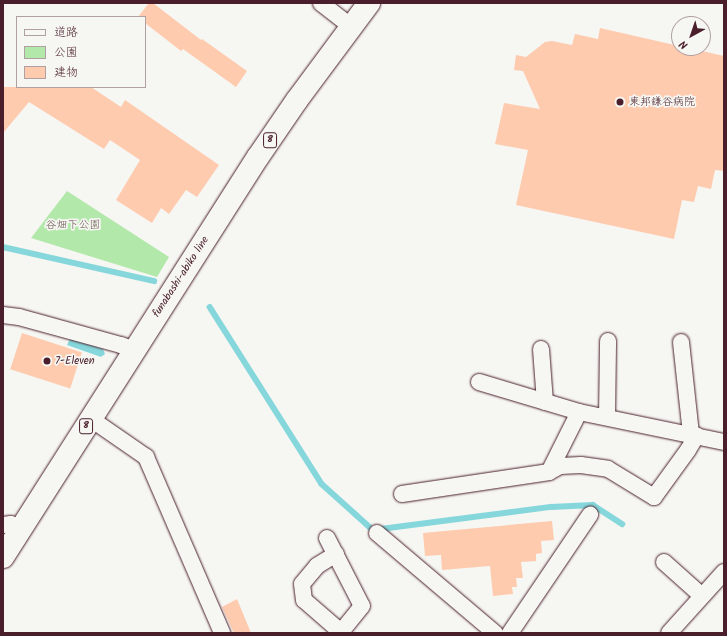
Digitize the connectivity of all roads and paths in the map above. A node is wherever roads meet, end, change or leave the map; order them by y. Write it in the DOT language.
graph roads {
  1 [pos="321,3"];
  2 [pos="369,3"];
  3 [pos="350,26"];
  4 [pos="3,315"];
  5 [pos="608,341"];
  6 [pos="681,342"];
  7 [pos="541,349"];
  8 [pos="134,350"];
  9 [pos="479,382"];
  10 [pos="545,402"];
  11 [pos="579,412"];
  12 [pos="607,417"];
  13 [pos="91,419"];
  14 [pos="694,434"];
  15 [pos="724,442"];
  16 [pos="548,472"];
  17 [pos="402,494"];
  18 [pos="590,515"];
  19 [pos="12,527"];
  20 [pos="377,533"];
  21 [pos="327,538"];
  22 [pos="336,554"];
  23 [pos="3,556"];
  24 [pos="664,562"];
  25 [pos="724,572"];
  26 [pos="702,596"];
  27 [pos="222,633"];
  28 [pos="341,633"];
  29 [pos="495,633"];
  30 [pos="510,633"];
  31 [pos="669,633"];
  1 -- 3 [label="street"];
  2 -- 3 [label="main road, funabashi-abiko line / 8"];
  3 -- 8 [label="main road, funabashi-abiko line / 8"];
  4 -- 8 [label="street"];
  5 -- 12 [label="street"];
  6 -- 14 [label="street"];
  7 -- 10 [label="street"];
  8 -- 13 [label="main road, funabashi-abiko line / 8"];
  9 -- 10 [label="street"];
  10 -- 11 [label="street"];
  11 -- 12 [label="street"];
  11 -- 16 [label="street"];
  12 -- 14 [label="street"];
  13 -- 19 [label="main road, funabashi-abiko line / 8"];
  13 -- 27 [label="street"];
  14 -- 15 [label="street"];
  14 -- 16 [label="street"];
  16 -- 17 [label="street"];
  18 -- 30 [label="street"];
  19 -- 23 [label="main road, funabashi-abiko line / 8"];
  20 -- 29 [label="street"];
  21 -- 22 [label="street"];
  22 -- 28 [label="street"];
  22 -- 28 [label="street"];
  24 -- 26 [label="street"];
  25 -- 26 [label="street"];
  26 -- 31 [label="street"];
}
